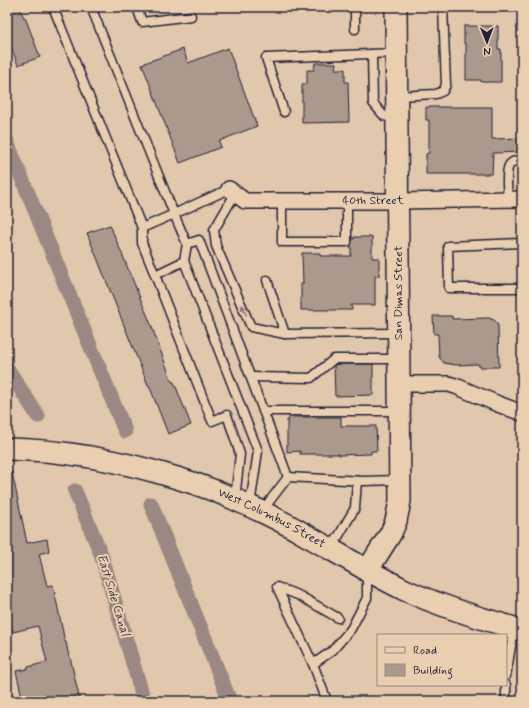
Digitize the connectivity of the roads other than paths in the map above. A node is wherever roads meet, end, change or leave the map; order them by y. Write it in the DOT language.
graph roads {
  1 [pos="53,7"];
  2 [pos="91,7"];
  3 [pos="137,7"];
  4 [pos="355,7"];
  5 [pos="396,7"];
  6 [pos="443,7"];
  7 [pos="191,16"];
  8 [pos="355,29"];
  9 [pos="397,53"];
  10 [pos="372,54"];
  11 [pos="397,96"];
  12 [pos="284,112"];
  13 [pos="398,120"];
  14 [pos="522,160"];
  15 [pos="232,191"];
  16 [pos="515,199"];
  17 [pos="347,201"];
  18 [pos="398,201"];
  19 [pos="282,202"];
  20 [pos="174,214"];
  21 [pos="142,228"];
  22 [pos="522,243"];
  23 [pos="186,244"];
  24 [pos="184,261"];
  25 [pos="155,275"];
  26 [pos="267,280"];
  27 [pos="522,288"];
  28 [pos="399,333"];
  29 [pos="284,334"];
  30 [pos="399,359"];
  31 [pos="251,377"];
  32 [pos="400,384"];
  33 [pos="264,411"];
  34 [pos="400,411"];
  35 [pos="522,413"];
  36 [pos="7,448"];
  37 [pos="288,477"];
  38 [pos="400,480"];
  39 [pos="357,481"];
  40 [pos="249,506"];
  41 [pos="331,549"];
  42 [pos="367,571"];
  43 [pos="338,618"];
  44 [pos="518,629"];
  45 [pos="313,664"];
  46 [pos="507,672"];
  47 [pos="506,686"];
  48 [pos="327,701"];
  49 [pos="506,701"];
  1 -- 21 [label="lane"];
  2 -- 20 [label="lane"];
  3 -- 7 [label="lane"];
  4 -- 8 [label="lane"];
  5 -- 9 [label="street, San Dimas Street"];
  6 -- 11 [label="lane"];
  9 -- 10 [label="lane"];
  9 -- 11 [label="street, San Dimas Street"];
  10 -- 12 [label="lane"];
  10 -- 13 [label="lane"];
  11 -- 13 [label="street, San Dimas Street"];
  13 -- 18 [label="street, San Dimas Street"];
  14 -- 16 [label="lane"];
  15 -- 19 [label="street, 40th Street"];
  15 -- 20 [label="lane"];
  29 -- 15 [label="lane, one-way"];
  16 -- 18 [label="street, 40th Street"];
  17 -- 18 [label="street, 40th Street"];
  17 -- 19 [label="street, 40th Street"];
  17 -- 19 [label="lane"];
  18 -- 28 [label="street, San Dimas Street"];
  20 -- 21 [label="lane"];
  20 -- 23 [label="lane"];
  21 -- 25 [label="lane"];
  22 -- 27 [label="lane"];
  23 -- 24 [label="lane"];
  23 -- 31 [label="lane"];
  24 -- 25 [label="lane"];
  24 -- 40 [label="lane"];
  25 -- 40 [label="lane"];
  26 -- 29 [label="lane"];
  28 -- 29 [label="lane"];
  28 -- 30 [label="street, San Dimas Street"];
  30 -- 31 [label="lane"];
  30 -- 32 [label="street, San Dimas Street"];
  31 -- 33 [label="lane"];
  32 -- 34 [label="street, San Dimas Street"];
  32 -- 35 [label="street"];
  33 -- 34 [label="lane"];
  33 -- 37 [label="lane"];
  34 -- 38 [label="street, San Dimas Street"];
  36 -- 40 [label="street, West Columbus Street"];
  37 -- 39 [label="lane"];
  37 -- 40 [label="lane"];
  38 -- 39 [label="lane"];
  38 -- 42 [label="street, San Dimas Street"];
  39 -- 41 [label="lane"];
  40 -- 41 [label="street, West Columbus Street"];
  41 -- 42 [label="street, West Columbus Street"];
  42 -- 44 [label="street, West Columbus Street"];
  42 -- 45 [label="lane"];
  43 -- 45 [label="lane"];
  44 -- 46 [label="lane"];
  45 -- 48 [label="lane"];
  47 -- 49 [label="lane"];
}
